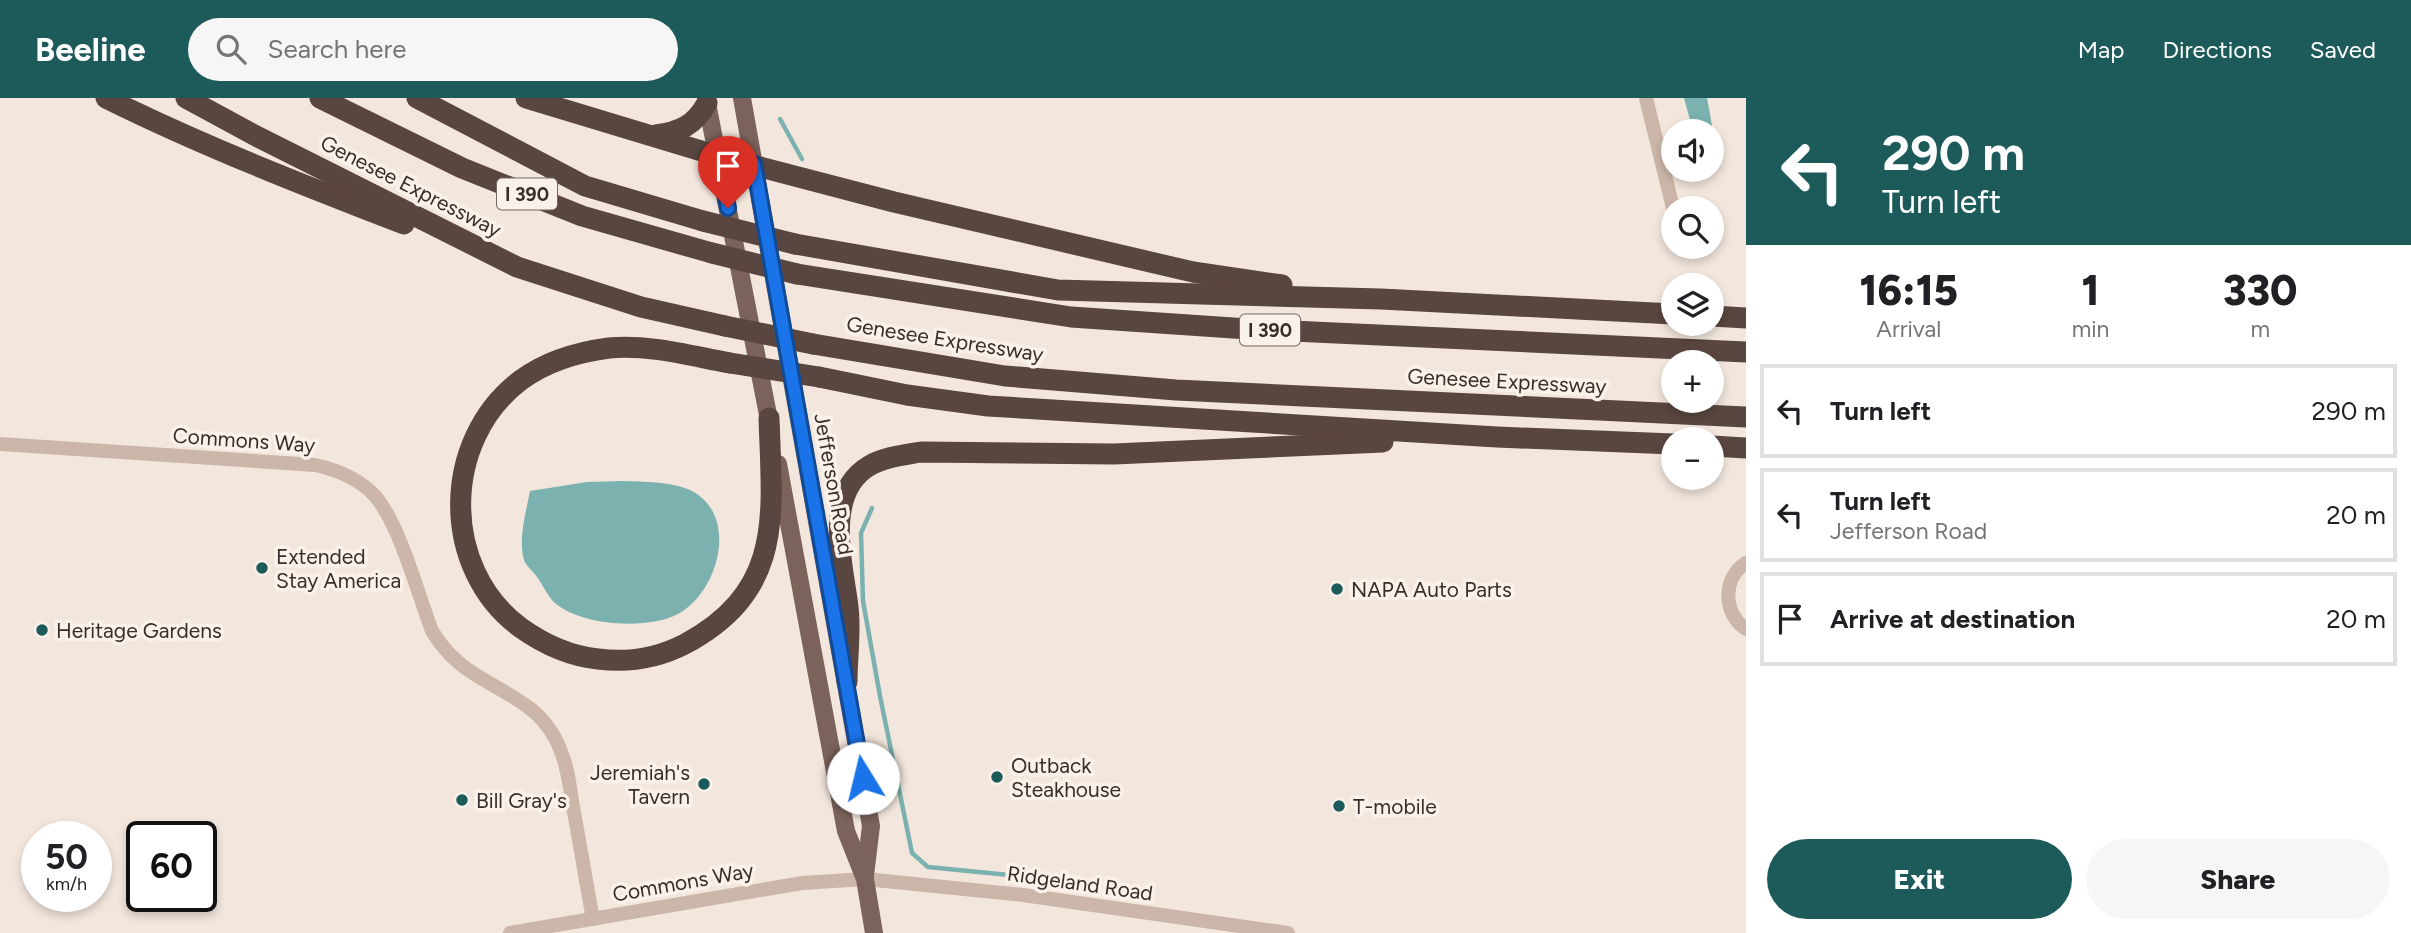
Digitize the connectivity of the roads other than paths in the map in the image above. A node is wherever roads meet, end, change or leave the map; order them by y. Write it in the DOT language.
graph roads {
  1 [pos="106,98"];
  2 [pos="186,98"];
  3 [pos="320,98"];
  4 [pos="417,98"];
  5 [pos="526,98"];
  6 [pos="742,98"];
  7 [pos="1646,98"];
  8 [pos="706,101"];
  9 [pos="649,135"];
  10 [pos="718,156"];
  11 [pos="754,164"];
  12 [pos="1671,196"];
  13 [pos="517,267"];
  14 [pos="1381,299"];
  15 [pos="1661,313"];
  16 [pos="1724,317"];
  17 [pos="1746,318"];
  18 [pos="1746,352"];
  19 [pos="1746,417"];
  20 [pos="769,418"];
  21 [pos="1497,437"];
  22 [pos="0,444"];
  23 [pos="1661,444"];
  24 [pos="1724,446"];
  25 [pos="1746,447"];
  26 [pos="1746,563"];
  27 [pos="1746,629"];
  28 [pos="847,682"];
  29 [pos="865,879"];
  30 [pos="593,919"];
  31 [pos="510,933"];
  32 [pos="874,933"];
  33 [pos="1288,933"];
  1 -- 13 [label="highway"];
  2 -- 13 [label="highway, Genesee Expressway"];
  3 -- 18 [label="highway, Genesee Expressway / I 390, bridge"];
  4 -- 14 [label="highway, bridge"];
  5 -- 9 [label="highway"];
  6 -- 11 [label="main road, Jefferson Road"];
  7 -- 12 [label="street"];
  8 -- 9 [label="highway"];
  8 -- 10 [label="main road, Jefferson Road"];
  9 -- 10 [label="highway"];
  10 -- 11 [label="highway"];
  10 -- 20 [label="main road, Jefferson Road"];
  11 -- 14 [label="highway"];
  11 -- 28 [label="main road, Jefferson Road"];
  13 -- 19 [label="highway, Genesee Expressway, bridge"];
  14 -- 15 [label="highway"];
  16 -- 17 [label="highway"];
  20 -- 21 [label="highway, bridge"];
  20 -- 29 [label="main road, Jefferson Road"];
  21 -- 23 [label="highway"];
  21 -- 28 [label="highway"];
  22 -- 30 [label="street, Commons Way"];
  24 -- 25 [label="highway"];
  26 -- 27 [label="street"];
  28 -- 29 [label="main road, Jefferson Road"];
  29 -- 30 [label="street, Commons Way"];
  29 -- 32 [label="main road, Jefferson Road"];
  29 -- 33 [label="street, Ridgeland Road"];
  30 -- 31 [label="street"];
}
